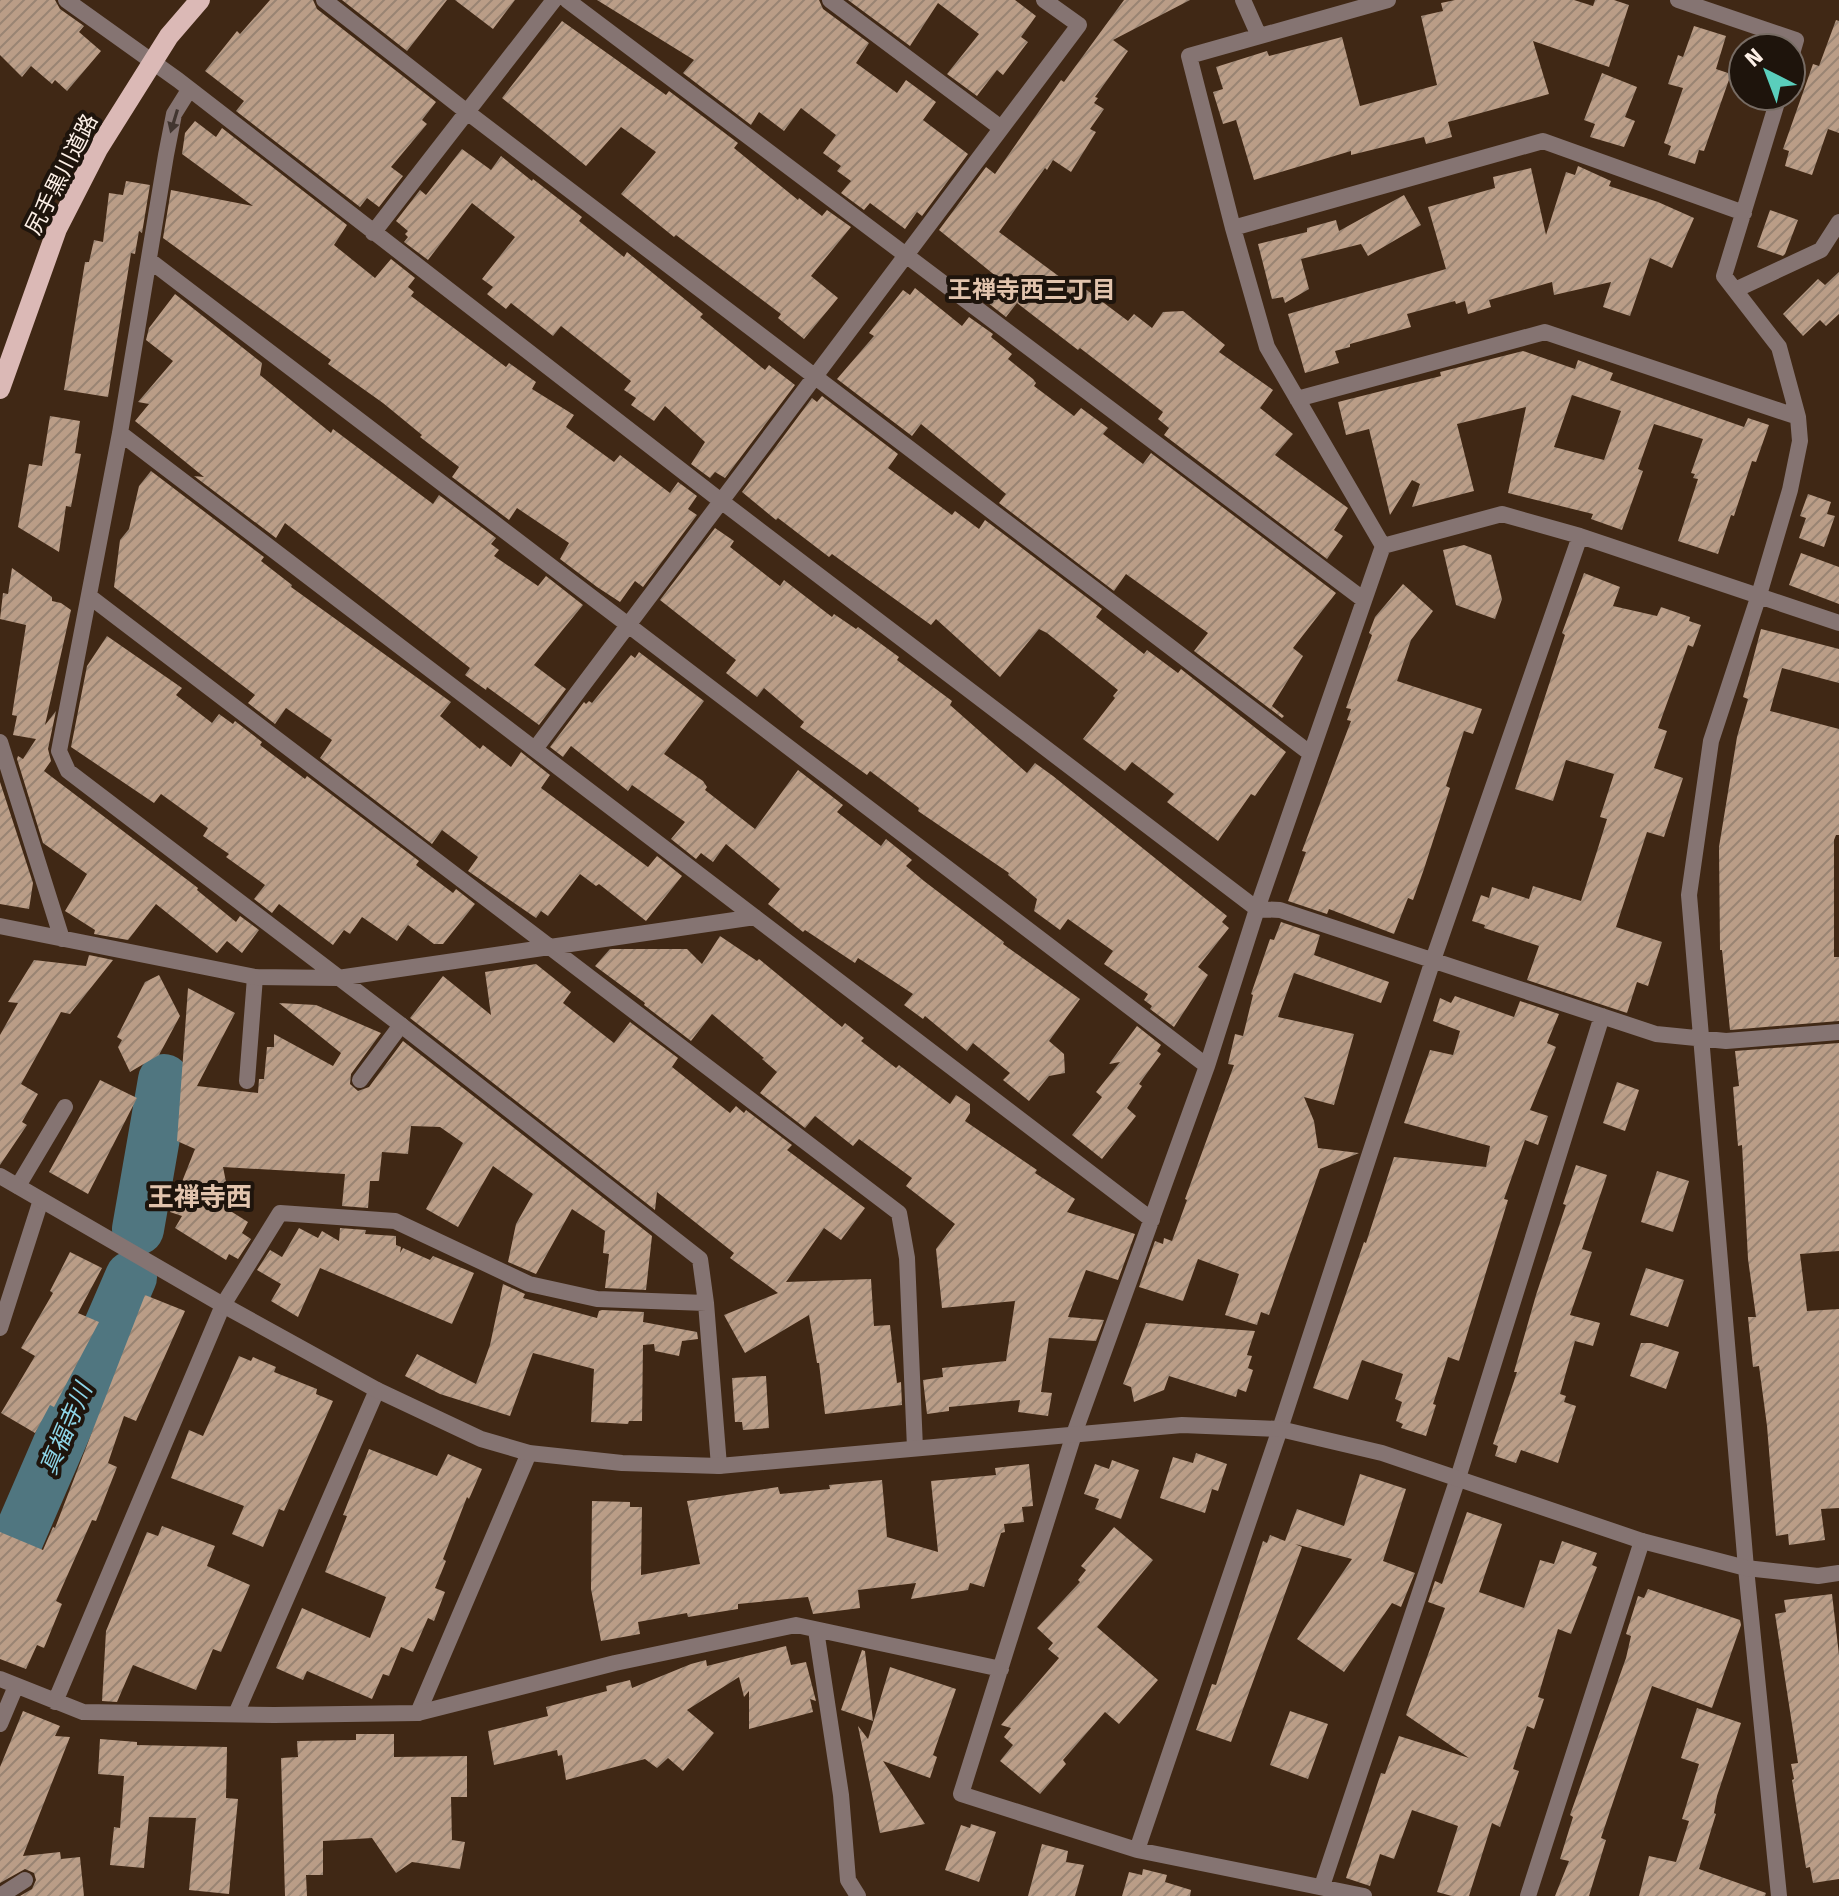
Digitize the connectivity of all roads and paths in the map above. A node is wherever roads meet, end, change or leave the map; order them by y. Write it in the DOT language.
graph roads {
  1 [pos="66,0"];
  2 [pos="200,0"];
  3 [pos="324,0"];
  4 [pos="554,0"];
  5 [pos="567,0"];
  6 [pos="830,0"];
  7 [pos="1044,0"];
  8 [pos="1243,0"];
  9 [pos="1388,0"];
  10 [pos="1678,0"];
  11 [pos="1772,32"];
  12 [pos="1259,36"];
  13 [pos="151,63"];
  14 [pos="189,90"];
  15 [pos="467,112"];
  16 [pos="1774,112"];
  17 [pos="1001,128"];
  18 [pos="1744,213"];
  19 [pos="1839,222"];
  20 [pos="1233,228"];
  21 [pos="373,233"];
  22 [pos="906,255"];
  23 [pos="149,260"];
  24 [pos="1735,290"];
  25 [pos="815,376"];
  26 [pos="0,389"];
  27 [pos="1297,399"];
  28 [pos="1798,417"];
  29 [pos="120,433"];
  30 [pos="721,501"];
  31 [pos="1580,536"];
  32 [pos="1383,546"];
  33 [pos="1759,595"];
  34 [pos="89,596"];
  35 [pos="1364,600"];
  36 [pos="1839,623"];
  37 [pos="628,626"];
  38 [pos="0,742"];
  39 [pos="535,749"];
  40 [pos="1311,754"];
  41 [pos="1257,909"];
  42 [pos="755,917"];
  43 [pos="0,926"];
  44 [pos="62,939"];
  45 [pos="549,946"];
  46 [pos="1433,960"];
  47 [pos="255,977"];
  48 [pos="338,978"];
  49 [pos="1602,1016"];
  50 [pos="401,1025"];
  51 [pos="1839,1032"];
  52 [pos="1702,1039"];
  53 [pos="1207,1066"];
  54 [pos="360,1080"];
  55 [pos="247,1081"];
  56 [pos="65,1107"];
  57 [pos="0,1176"];
  58 [pos="18,1186"];
  59 [pos="41,1200"];
  60 [pos="1152,1220"];
  61 [pos="706,1303"];
  62 [pos="223,1305"];
  63 [pos="0,1328"];
  64 [pos="377,1390"];
  65 [pos="1280,1429"];
  66 [pos="1074,1434"];
  67 [pos="915,1448"];
  68 [pos="529,1453"];
  69 [pos="719,1466"];
  70 [pos="1458,1478"];
  71 [pos="1642,1541"];
  72 [pos="1746,1568"];
  73 [pos="1839,1573"];
  74 [pos="816,1630"];
  75 [pos="1001,1669"];
  76 [pos="0,1679"];
  77 [pos="16,1686"];
  78 [pos="55,1702"];
  79 [pos="418,1713"];
  80 [pos="236,1714"];
  81 [pos="0,1724"];
  82 [pos="1137,1850"];
  83 [pos="25,1880"];
  84 [pos="1322,1886"];
  85 [pos="0,1896"];
  86 [pos="858,1896"];
  87 [pos="1364,1896"];
  88 [pos="1528,1896"];
  89 [pos="1779,1896"];
  1 -- 13 [label="street"];
  2 -- 13 [label="main road, 尻手黒川道路"];
  3 -- 15 [label="street"];
  4 -- 15 [label="street"];
  5 -- 22 [label="street"];
  6 -- 17 [label="street"];
  7 -- 17 [label="street"];
  8 -- 12 [label="street"];
  9 -- 12 [label="street"];
  10 -- 11 [label="street"];
  12 -- 20 [label="street"];
  13 -- 14 [label="street"];
  13 -- 26 [label="main road, 尻手黒川道路"];
  14 -- 21 [label="street"];
  14 -- 23 [label="street, one-way"];
  15 -- 21 [label="street"];
  15 -- 25 [label="street"];
  16 -- 18 [label="street"];
  17 -- 22 [label="street"];
  18 -- 20 [label="street"];
  18 -- 24 [label="street"];
  19 -- 24 [label="street"];
  20 -- 27 [label="street"];
  21 -- 30 [label="street"];
  22 -- 25 [label="street"];
  22 -- 35 [label="street"];
  23 -- 29 [label="street"];
  23 -- 37 [label="street"];
  24 -- 28 [label="street"];
  25 -- 30 [label="street"];
  25 -- 40 [label="street"];
  27 -- 28 [label="street"];
  27 -- 32 [label="street"];
  28 -- 33 [label="street"];
  29 -- 34 [label="street"];
  29 -- 39 [label="street"];
  30 -- 37 [label="street"];
  30 -- 41 [label="street"];
  31 -- 32 [label="street"];
  31 -- 33 [label="street"];
  31 -- 46 [label="street"];
  32 -- 35 [label="street"];
  33 -- 36 [label="street"];
  33 -- 52 [label="street"];
  34 -- 45 [label="street"];
  34 -- 48 [label="street"];
  35 -- 40 [label="street"];
  37 -- 39 [label="street"];
  37 -- 53 [label="street"];
  38 -- 44 [label="street"];
  39 -- 42 [label="street"];
  40 -- 41 [label="street"];
  41 -- 46 [label="street"];
  41 -- 53 [label="street"];
  42 -- 45 [label="street"];
  42 -- 60 [label="street"];
  43 -- 44 [label="street"];
  44 -- 47 [label="street"];
  45 -- 48 [label="street"];
  45 -- 67 [label="street"];
  46 -- 49 [label="street"];
  46 -- 65 [label="street"];
  47 -- 48 [label="street"];
  47 -- 55 [label="street"];
  48 -- 50 [label="street"];
  49 -- 52 [label="street"];
  49 -- 70 [label="street"];
  50 -- 54 [label="street"];
  50 -- 61 [label="street"];
  51 -- 52 [label="street"];
  52 -- 72 [label="street"];
  53 -- 60 [label="street"];
  56 -- 58 [label="street"];
  57 -- 58 [label="street"];
  58 -- 59 [label="street"];
  59 -- 62 [label="street"];
  59 -- 63 [label="street"];
  60 -- 66 [label="street"];
  61 -- 62 [label="street"];
  61 -- 69 [label="street"];
  62 -- 64 [label="street"];
  62 -- 78 [label="street"];
  64 -- 68 [label="street"];
  64 -- 80 [label="street"];
  65 -- 66 [label="street"];
  65 -- 70 [label="street"];
  65 -- 82 [label="street"];
  66 -- 67 [label="street"];
  66 -- 75 [label="street"];
  67 -- 69 [label="street"];
  68 -- 69 [label="street"];
  68 -- 79 [label="street"];
  70 -- 71 [label="street"];
  70 -- 84 [label="street"];
  71 -- 72 [label="street"];
  71 -- 88 [label="street"];
  72 -- 73 [label="street"];
  72 -- 89 [label="street"];
  74 -- 75 [label="street"];
  74 -- 79 [label="street"];
  74 -- 86 [label="street"];
  75 -- 82 [label="street"];
  76 -- 77 [label="street"];
  77 -- 78 [label="street"];
  77 -- 81 [label="street"];
  78 -- 80 [label="street"];
  79 -- 80 [label="street"];
  82 -- 84 [label="street"];
  83 -- 85 [label="street"];
  84 -- 87 [label="street"];
}
